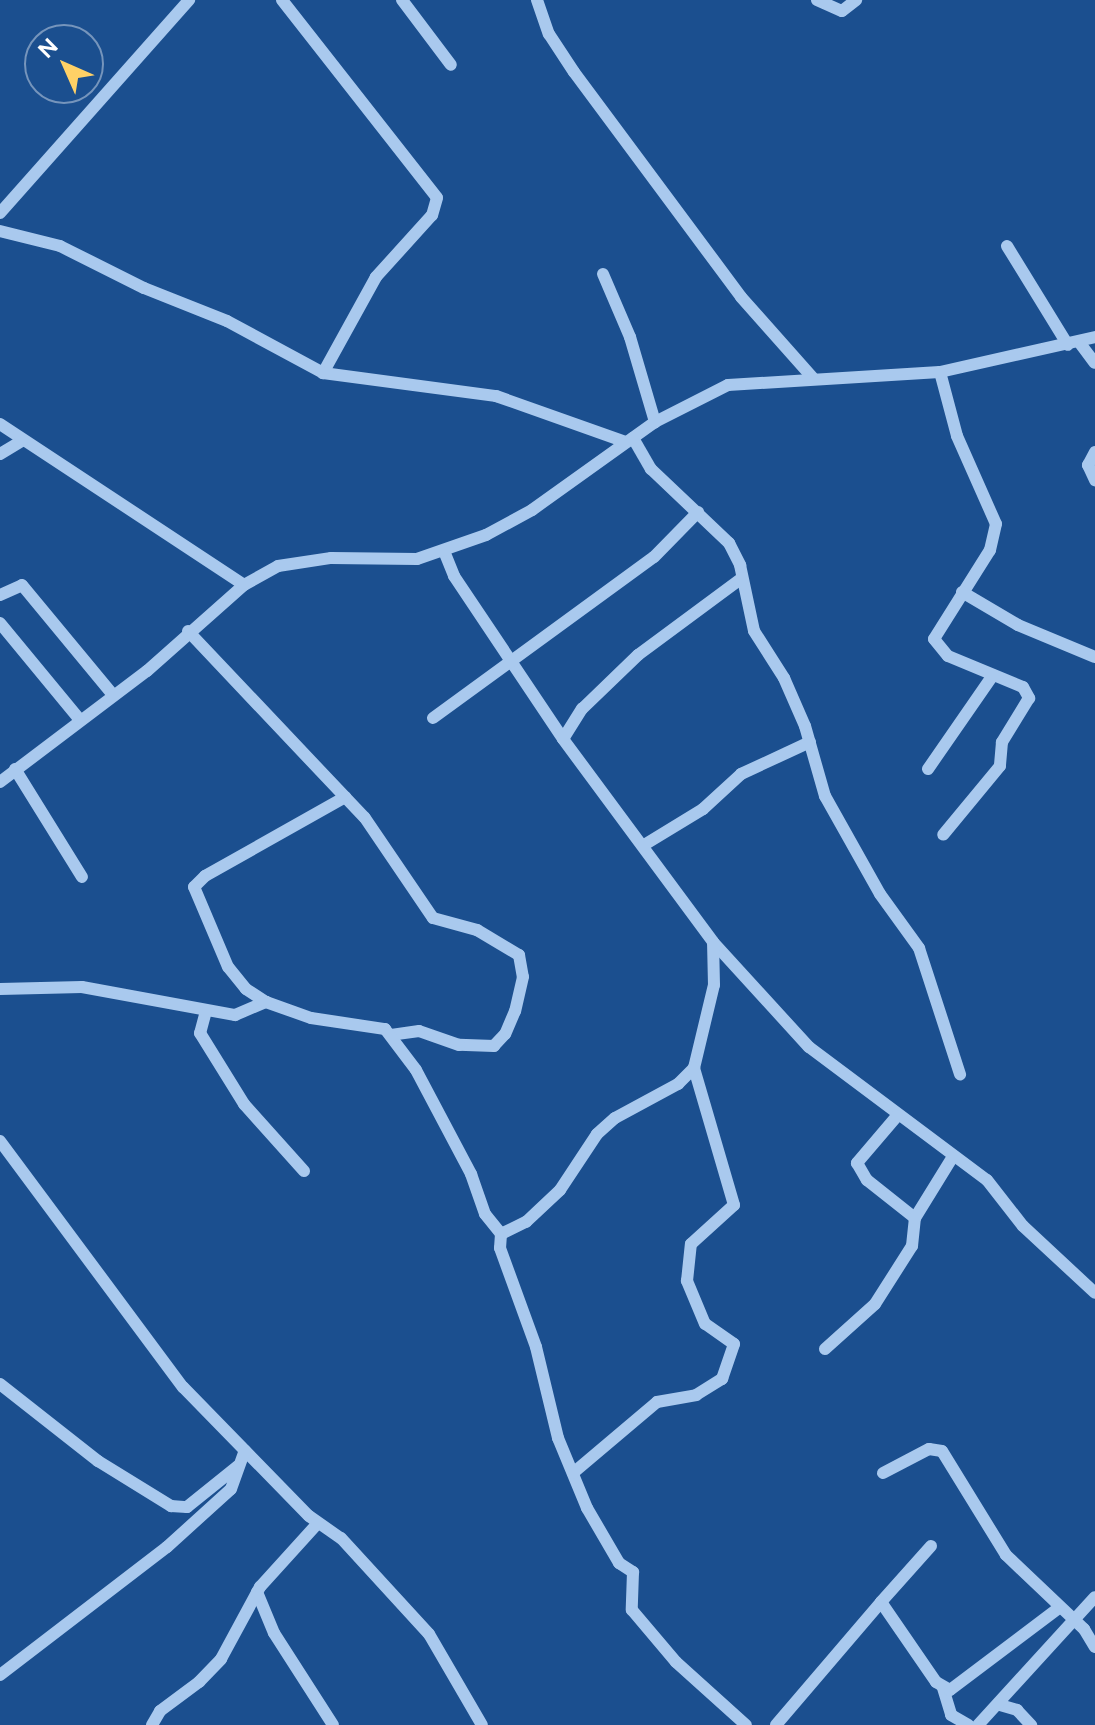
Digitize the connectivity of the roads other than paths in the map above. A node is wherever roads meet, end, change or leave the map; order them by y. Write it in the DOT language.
graph roads {
  1 [pos="189,0"];
  2 [pos="282,0"];
  3 [pos="402,0"];
  4 [pos="537,0"];
  5 [pos="817,0"];
  6 [pos="856,0"];
  7 [pos="451,65"];
  8 [pos="1,209"];
  9 [pos="0,231"];
  10 [pos="1007,246"];
  11 [pos="603,274"];
  12 [pos="1095,337"];
  13 [pos="1074,343"];
  14 [pos="1095,363"];
  15 [pos="940,372"];
  16 [pos="323,373"];
  17 [pos="813,378"];
  18 [pos="655,422"];
  19 [pos="0,424"];
  20 [pos="629,440"];
  21 [pos="22,441"];
  22 [pos="1095,452"];
  23 [pos="0,454"];
  24 [pos="1095,480"];
  25 [pos="698,512"];
  26 [pos="444,551"];
  27 [pos="742,578"];
  28 [pos="244,585"];
  29 [pos="962,592"];
  30 [pos="0,595"];
  31 [pos="0,623"];
  32 [pos="188,631"];
  33 [pos="1095,657"];
  34 [pos="511,659"];
  35 [pos="993,675"];
  36 [pos="113,695"];
  37 [pos="433,718"];
  38 [pos="79,719"];
  39 [pos="563,739"];
  40 [pos="810,742"];
  41 [pos="15,769"];
  42 [pos="928,769"];
  43 [pos="0,782"];
  44 [pos="345,797"];
  45 [pos="943,835"];
  46 [pos="644,845"];
  47 [pos="82,877"];
  48 [pos="713,942"];
  49 [pos="0,989"];
  50 [pos="266,1002"];
  51 [pos="206,1011"];
  52 [pos="391,1035"];
  53 [pos="694,1068"];
  54 [pos="960,1074"];
  55 [pos="897,1116"];
  56 [pos="0,1141"];
  57 [pos="952,1158"];
  58 [pos="304,1171"];
  59 [pos="915,1218"];
  60 [pos="501,1234"];
  61 [pos="1095,1293"];
  62 [pos="825,1349"];
  63 [pos="0,1384"];
  64 [pos="245,1450"];
  65 [pos="241,1464"];
  66 [pos="573,1473"];
  67 [pos="883,1473"];
  68 [pos="318,1523"];
  69 [pos="931,1546"];
  70 [pos="257,1592"];
  71 [pos="1095,1597"];
  72 [pos="881,1602"];
  73 [pos="1059,1608"];
  74 [pos="1075,1622"];
  75 [pos="1095,1647"];
  76 [pos="0,1675"];
  77 [pos="943,1688"];
  78 [pos="1000,1705"];
  79 [pos="151,1724"];
  80 [pos="333,1725"];
  81 [pos="482,1725"];
  82 [pos="746,1725"];
  83 [pos="776,1725"];
  84 [pos="968,1725"];
  85 [pos="978,1725"];
  86 [pos="1031,1725"];
  1 -- 8 [label="street"];
  2 -- 16 [label="street"];
  3 -- 7 [label="street"];
  4 -- 17 [label="street"];
  5 -- 6 [label="street"];
  9 -- 16 [label="street"];
  10 -- 13 [label="street"];
  11 -- 18 [label="street"];
  12 -- 13 [label="street"];
  13 -- 14 [label="street"];
  13 -- 15 [label="street"];
  15 -- 17 [label="street"];
  15 -- 29 [label="street"];
  16 -- 20 [label="street"];
  17 -- 18 [label="street"];
  18 -- 20 [label="street"];
  19 -- 21 [label="street"];
  20 -- 25 [label="street"];
  20 -- 26 [label="street"];
  21 -- 23 [label="street"];
  21 -- 28 [label="street"];
  22 -- 24 [label="street"];
  25 -- 27 [label="street"];
  25 -- 34 [label="street"];
  26 -- 28 [label="street"];
  26 -- 34 [label="street"];
  27 -- 39 [label="street"];
  27 -- 40 [label="street"];
  28 -- 32 [label="street"];
  29 -- 33 [label="street"];
  29 -- 35 [label="street"];
  30 -- 36 [label="street"];
  31 -- 38 [label="street"];
  32 -- 36 [label="street"];
  32 -- 44 [label="street"];
  34 -- 37 [label="street"];
  34 -- 39 [label="street"];
  35 -- 42 [label="street"];
  35 -- 45 [label="street"];
  36 -- 38 [label="street"];
  38 -- 41 [label="street"];
  39 -- 46 [label="street"];
  40 -- 46 [label="street"];
  40 -- 54 [label="street"];
  41 -- 43 [label="street"];
  41 -- 47 [label="street"];
  44 -- 50 [label="street"];
  44 -- 52 [label="street"];
  46 -- 48 [label="street"];
  48 -- 53 [label="street"];
  48 -- 55 [label="street"];
  49 -- 51 [label="street"];
  50 -- 51 [label="street"];
  50 -- 52 [label="street"];
  51 -- 58 [label="street"];
  52 -- 60 [label="street"];
  53 -- 60 [label="street"];
  53 -- 66 [label="street"];
  55 -- 57 [label="street"];
  55 -- 59 [label="street"];
  56 -- 64 [label="street"];
  57 -- 59 [label="street"];
  57 -- 61 [label="street"];
  59 -- 62 [label="street"];
  60 -- 66 [label="street"];
  63 -- 65 [label="street"];
  64 -- 65 [label="street"];
  64 -- 68 [label="street"];
  65 -- 76 [label="street"];
  66 -- 82 [label="street"];
  67 -- 73 [label="street"];
  68 -- 70 [label="street"];
  68 -- 81 [label="street"];
  69 -- 72 [label="street"];
  70 -- 79 [label="street"];
  70 -- 80 [label="street"];
  71 -- 74 [label="street"];
  72 -- 77 [label="street"];
  72 -- 83 [label="street"];
  73 -- 74 [label="street"];
  73 -- 77 [label="street"];
  74 -- 75 [label="street"];
  74 -- 78 [label="street"];
  77 -- 84 [label="street"];
  78 -- 85 [label="street"];
  78 -- 86 [label="street"];
}
